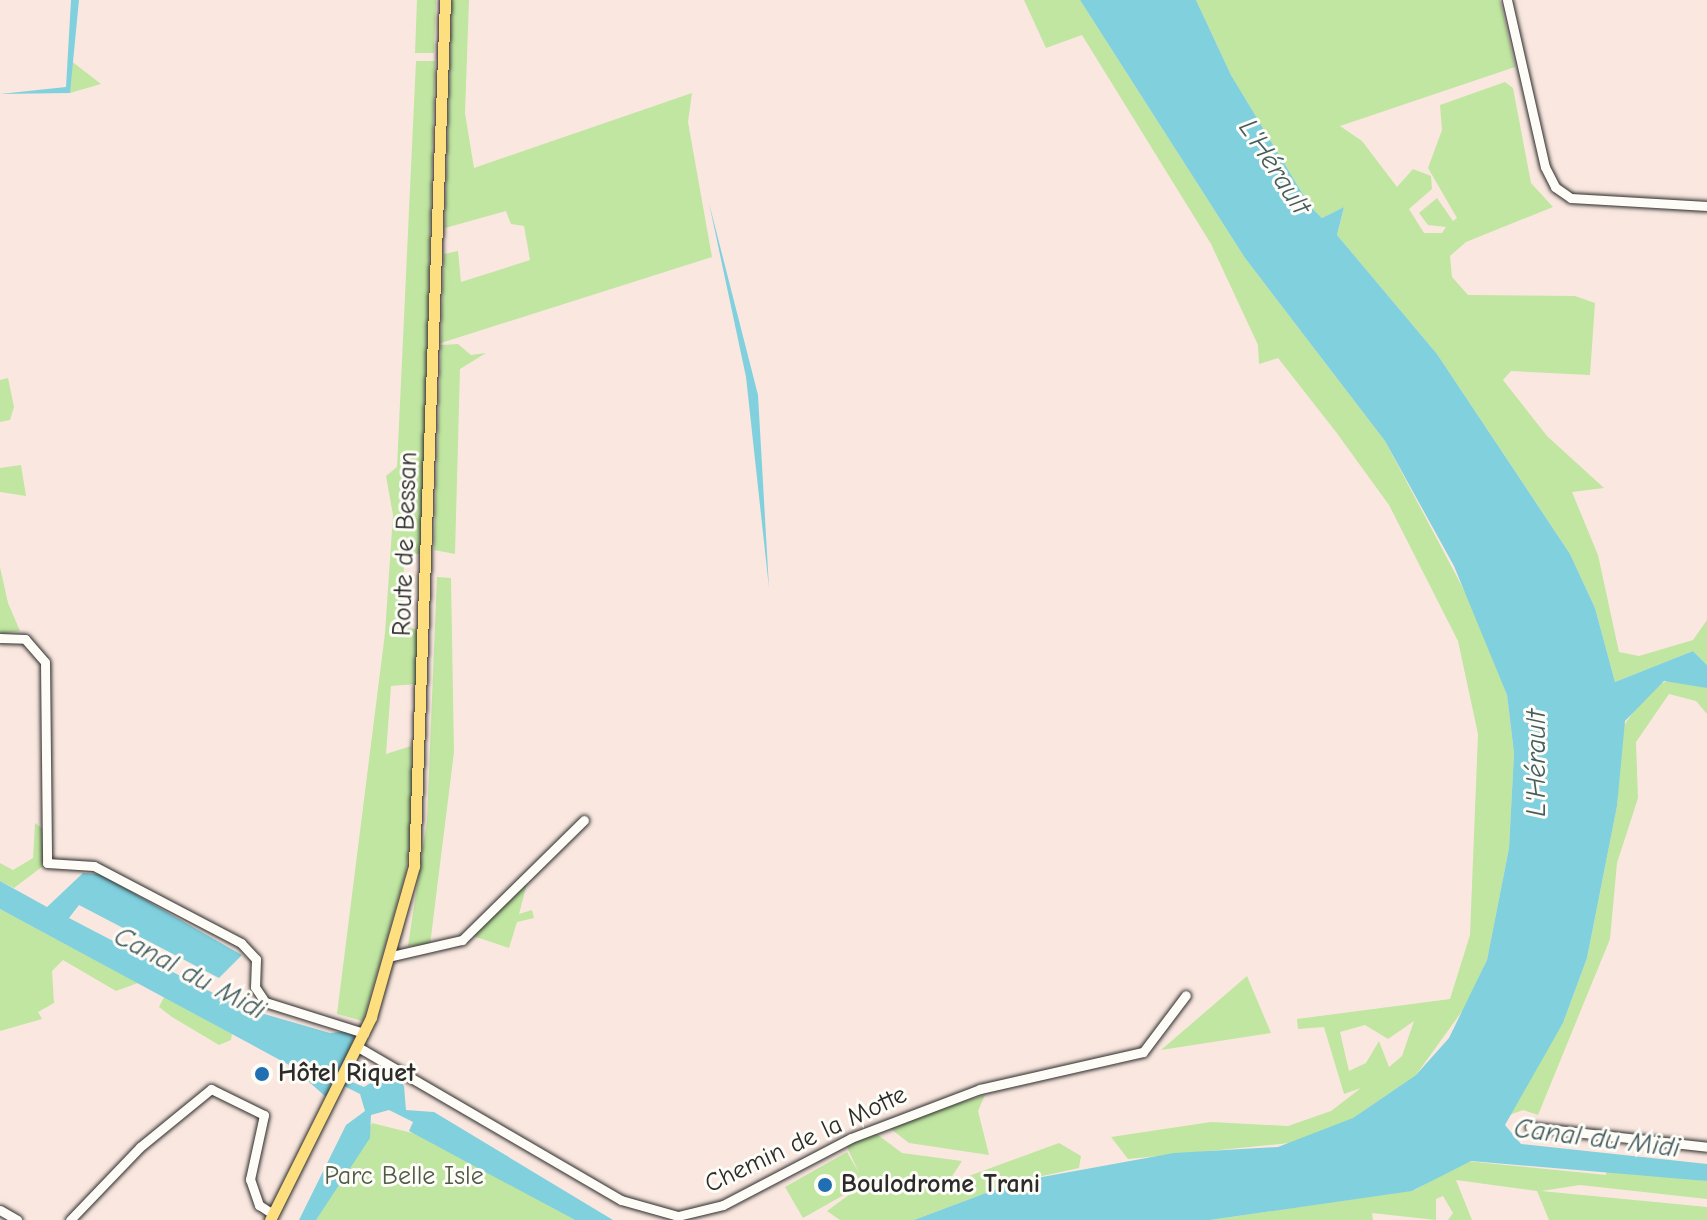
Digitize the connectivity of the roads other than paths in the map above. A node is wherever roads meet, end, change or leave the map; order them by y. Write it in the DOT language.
graph roads {
  1 [pos="445,0"];
  2 [pos="1507,0"];
  3 [pos="1707,206"];
  4 [pos="0,638"];
  5 [pos="584,820"];
  6 [pos="393,953"];
  7 [pos="1186,995"];
  8 [pos="364,1033"];
  9 [pos="358,1047"];
  10 [pos="1530,1127"];
  11 [pos="1707,1147"];
  12 [pos="0,1210"];
  13 [pos="272,1217"];
  14 [pos="17,1220"];
  15 [pos="70,1220"];
  1 -- 6 [label="main road, Route de Bessan"];
  2 -- 3 [label="street"];
  4 -- 8 [label="street"];
  5 -- 6 [label="street"];
  6 -- 8 [label="main road, Route de Bessan"];
  7 -- 9 [label="street, Chemin de la Motte"];
  8 -- 9 [label="main road, Route de Bessan"];
  9 -- 13 [label="main road, Route de Bessan"];
  10 -- 11 [label="street"];
  12 -- 14 [label="street"];
  13 -- 15 [label="street"];
}
